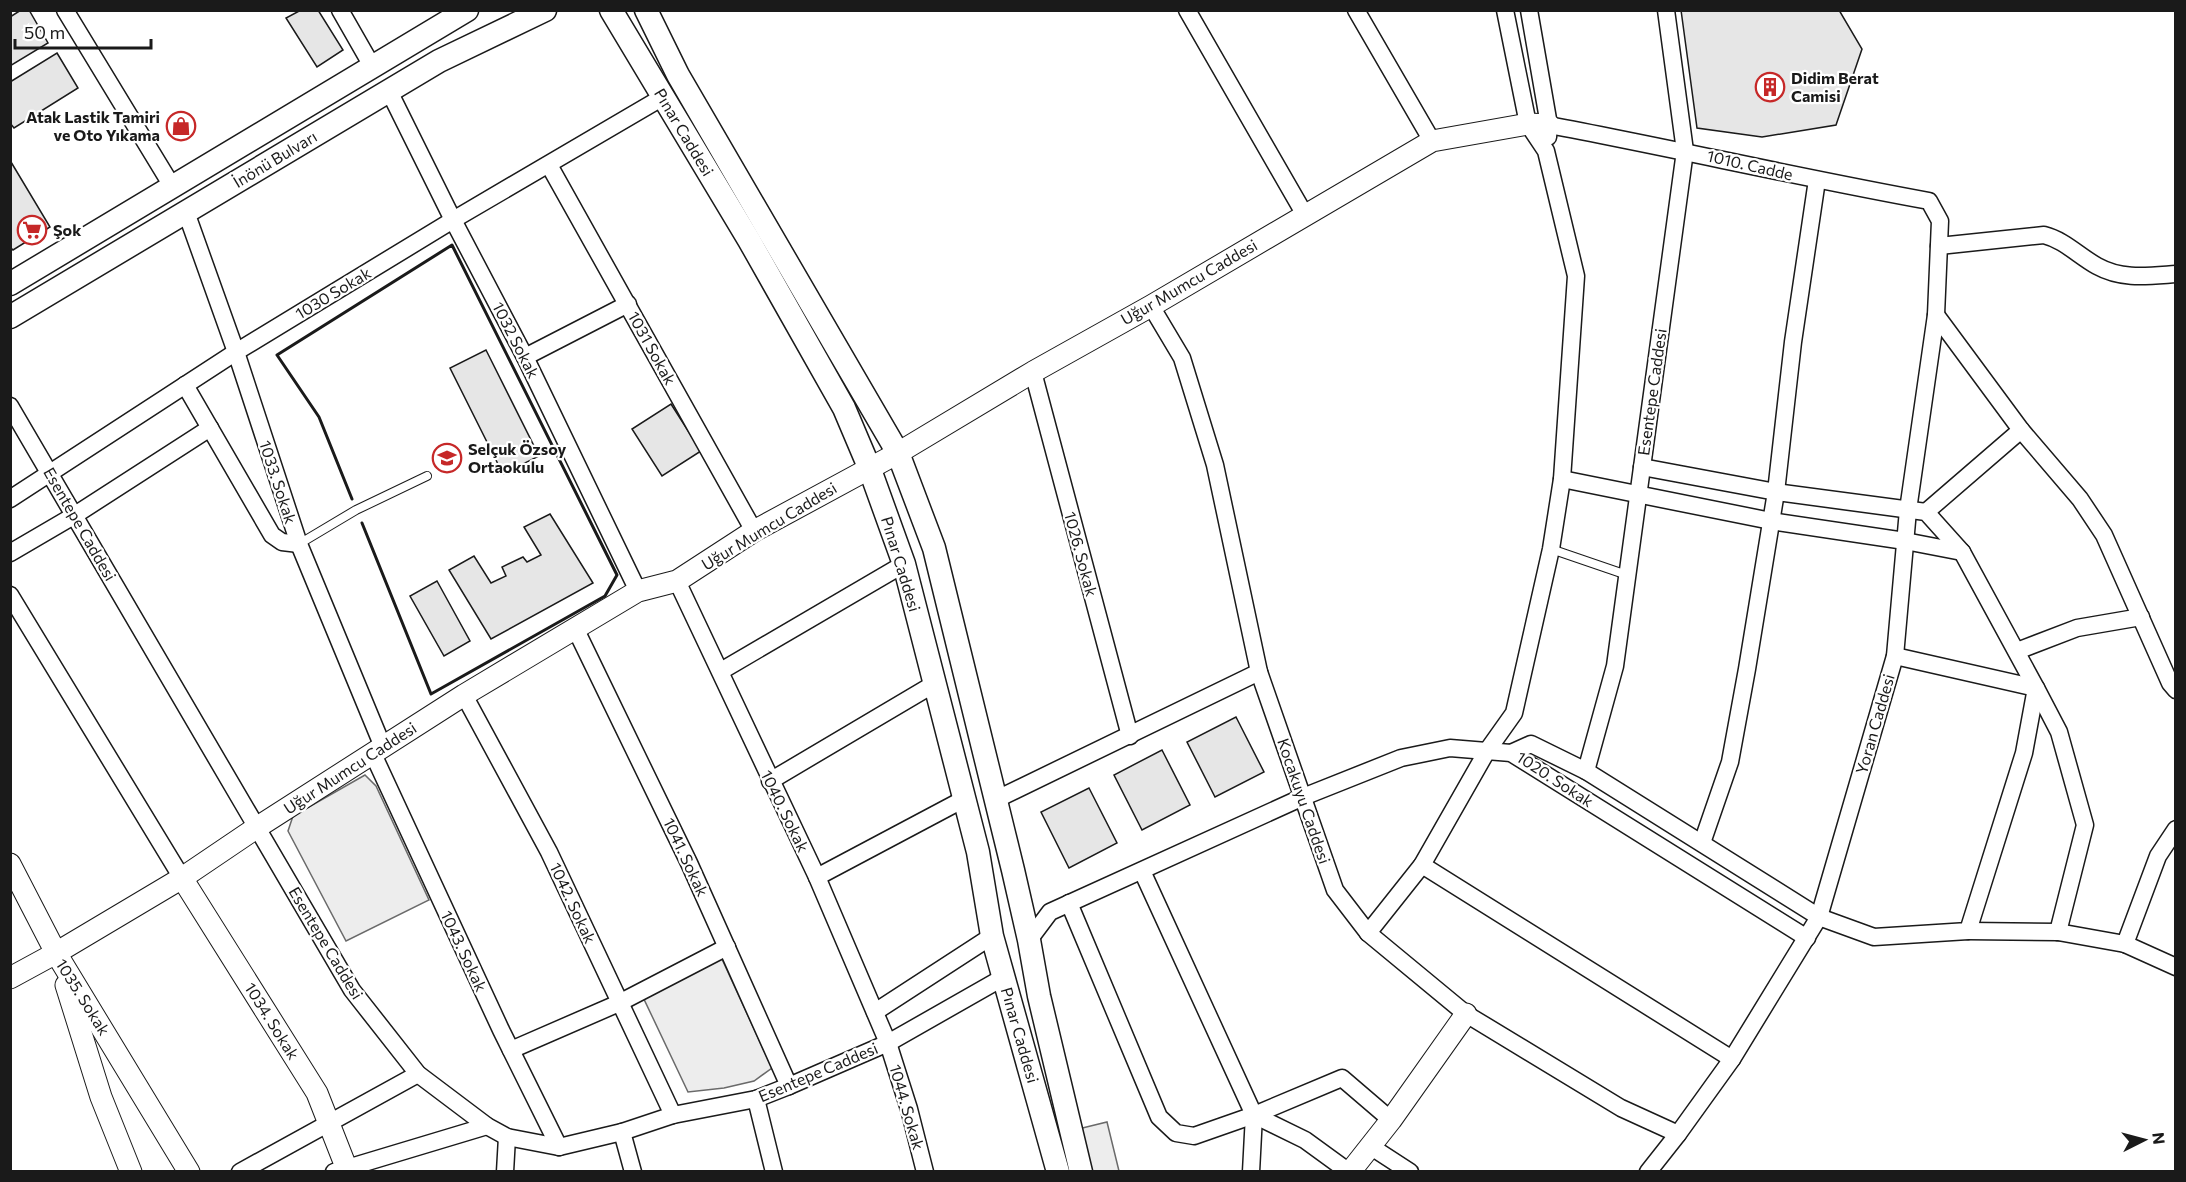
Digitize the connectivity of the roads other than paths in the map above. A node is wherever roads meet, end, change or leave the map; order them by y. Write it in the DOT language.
graph roads {
  1 [pos="65,10"];
  2 [pos="340,10"];
  3 [pos="467,10"];
  4 [pos="545,10"];
  5 [pos="611,10"];
  6 [pos="646,10"];
  7 [pos="1186,10"];
  8 [pos="1505,10"];
  9 [pos="1529,10"];
  10 [pos="1666,10"];
  11 [pos="1358,11"];
  12 [pos="372,66"];
  13 [pos="389,91"];
  14 [pos="663,97"];
  15 [pos="1539,125"];
  16 [pos="1432,141"];
  17 [pos="1685,151"];
  18 [pos="549,165"];
  19 [pos="1817,180"];
  20 [pos="172,186"];
  21 [pos="186,212"];
  22 [pos="1305,214"];
  23 [pos="453,220"];
  24 [pos="1940,221"];
  25 [pos="1939,246"];
  26 [pos="2175,274"];
  27 [pos="10,284"];
  28 [pos="628,304"];
  29 [pos="1151,306"];
  30 [pos="1936,315"];
  31 [pos="10,317"];
  32 [pos="236,352"];
  33 [pos="525,357"];
  34 [pos="1033,372"];
  35 [pos="185,386"];
  36 [pos="10,406"];
  37 [pos="210,428"];
  38 [pos="2021,430"];
  39 [pos="898,453"];
  40 [pos="869,467"];
  41 [pos="1642,467"];
  42 [pos="51,473"];
  43 [pos="427,476"];
  44 [pos="1562,480"];
  45 [pos="1776,492"];
  46 [pos="1637,494"];
  47 [pos="10,499"];
  48 [pos="1908,510"];
  49 [pos="1926,512"];
  50 [pos="75,515"];
  51 [pos="1771,521"];
  52 [pos="754,531"];
  53 [pos="1905,541"];
  54 [pos="299,544"];
  55 [pos="1551,549"];
  56 [pos="1962,552"];
  57 [pos="10,553"];
  58 [pos="904,564"];
  59 [pos="1627,574"];
  60 [pos="677,580"];
  61 [pos="638,591"];
  62 [pos="10,595"];
  63 [pos="2141,617"];
  64 [pos="576,630"];
  65 [pos="2017,651"];
  66 [pos="1895,656"];
  67 [pos="721,671"];
  68 [pos="1259,672"];
  69 [pos="934,684"];
  70 [pos="2036,688"];
  71 [pos="2175,690"];
  72 [pos="464,695"];
  73 [pos="1130,736"];
  74 [pos="378,750"];
  75 [pos="1487,751"];
  76 [pos="1511,753"];
  77 [pos="1586,771"];
  78 [pos="770,781"];
  79 [pos="1303,797"];
  80 [pos="964,799"];
  81 [pos="995,801"];
  82 [pos="258,827"];
  83 [pos="2175,829"];
  84 [pos="1702,843"];
  85 [pos="10,864"];
  86 [pos="1422,865"];
  87 [pos="1142,871"];
  88 [pos="817,877"];
  89 [pos="182,878"];
  90 [pos="1069,903"];
  91 [pos="1820,917"];
  92 [pos="1968,931"];
  93 [pos="2058,932"];
  94 [pos="1368,933"];
  95 [pos="992,936"];
  96 [pos="1807,938"];
  97 [pos="1029,940"];
  98 [pos="2125,944"];
  99 [pos="727,947"];
  100 [pos="56,953"];
  101 [pos="2175,967"];
  102 [pos="1004,977"];
  103 [pos="10,978"];
  104 [pos="619,1003"];
  105 [pos="875,1012"];
  106 [pos="1466,1014"];
  107 [pos="888,1042"];
  108 [pos="511,1050"];
  109 [pos="1732,1059"];
  110 [pos="418,1074"];
  111 [pos="789,1086"];
  112 [pos="756,1099"];
  113 [pos="1254,1114"];
  114 [pos="673,1115"];
  115 [pos="1391,1120"];
  116 [pos="330,1124"];
  117 [pos="487,1126"];
  118 [pos="622,1132"];
  119 [pos="1678,1134"];
  120 [pos="507,1137"];
  121 [pos="1370,1146"];
  122 [pos="559,1147"];
  123 [pos="343,1170"];
  124 [pos="131,1172"];
  125 [pos="189,1172"];
  126 [pos="240,1172"];
  127 [pos="505,1172"];
  128 [pos="633,1172"];
  129 [pos="774,1172"];
  130 [pos="925,1172"];
  131 [pos="1058,1172"];
  132 [pos="1081,1172"];
  133 [pos="1251,1172"];
  134 [pos="1350,1172"];
  135 [pos="1410,1172"];
  136 [pos="1648,1172"];
  1 -- 20 [label="street"];
  2 -- 12 [label="street"];
  3 -- 12 [label="main road, İnönü Bulvarı"];
  4 -- 13 [label="main road, İnönü Bulvarı"];
  5 -- 14 [label="main road, Pınar Caddesi"];
  6 -- 39 [label="main road, Pınar Caddesi"];
  7 -- 22 [label="street"];
  8 -- 15 [label="street"];
  9 -- 15 [label="street"];
  10 -- 17 [label="street, Esentepe Caddesi"];
  11 -- 16 [label="street"];
  12 -- 20 [label="main road, İnönü Bulvarı"];
  13 -- 21 [label="main road, İnönü Bulvarı"];
  13 -- 23 [label="street, 1032 Sokak"];
  14 -- 18 [label="street, 1030 Sokak"];
  14 -- 40 [label="main road, Pınar Caddesi"];
  15 -- 16 [label="street, Uğur Mumcu Caddesi"];
  15 -- 17 [label="street, 1010. Cadde"];
  15 -- 44 [label="street"];
  16 -- 22 [label="street, Uğur Mumcu Caddesi"];
  17 -- 19 [label="street, 1010. Cadde"];
  17 -- 41 [label="street, Esentepe Caddesi"];
  18 -- 23 [label="street, 1030 Sokak"];
  18 -- 28 [label="street, 1031 Sokak"];
  19 -- 24 [label="street, 1010. Cadde"];
  19 -- 45 [label="street"];
  20 -- 21 [label="main road"];
  20 -- 27 [label="main road, İnönü Bulvarı"];
  21 -- 31 [label="main road, İnönü Bulvarı"];
  21 -- 32 [label="street, 1033. Sokak"];
  22 -- 29 [label="street, Uğur Mumcu Caddesi"];
  23 -- 32 [label="street, 1030 Sokak"];
  23 -- 33 [label="street, 1032 Sokak"];
  24 -- 25 [label="street, Yoran Caddesi"];
  25 -- 26 [label="street"];
  25 -- 30 [label="street, Yoran Caddesi"];
  28 -- 33 [label="street"];
  28 -- 52 [label="street, 1031 Sokak"];
  29 -- 34 [label="street, Uğur Mumcu Caddesi"];
  29 -- 68 [label="street, Kocakuyu Caddesi"];
  30 -- 38 [label="street"];
  30 -- 48 [label="street, Yoran Caddesi"];
  32 -- 35 [label="street, 1030 Sokak"];
  32 -- 54 [label="street, 1033. Sokak"];
  33 -- 61 [label="street, 1032 Sokak"];
  34 -- 39 [label="street, Uğur Mumcu Caddesi"];
  34 -- 73 [label="street, 1026. Sokak"];
  35 -- 37 [label="street"];
  35 -- 42 [label="street, 1030 Sokak"];
  36 -- 42 [label="street, Esentepe Caddesi"];
  37 -- 50 [label="street"];
  37 -- 54 [label="street"];
  38 -- 49 [label="street"];
  38 -- 63 [label="street"];
  39 -- 40 [label="street, Uğur Mumcu Caddesi"];
  39 -- 81 [label="main road, Pınar Caddesi"];
  40 -- 52 [label="street, Uğur Mumcu Caddesi"];
  40 -- 58 [label="main road, Pınar Caddesi"];
  41 -- 45 [label="street"];
  41 -- 46 [label="street, Esentepe Caddesi"];
  42 -- 47 [label="street, 1030 Sokak"];
  42 -- 50 [label="street, Esentepe Caddesi"];
  43 -- 54 [label="lane"];
  44 -- 46 [label="street"];
  44 -- 55 [label="street"];
  45 -- 48 [label="street"];
  45 -- 51 [label="street"];
  46 -- 51 [label="street"];
  46 -- 59 [label="street, Esentepe Caddesi"];
  48 -- 49 [label="street"];
  48 -- 53 [label="street, Yoran Caddesi"];
  49 -- 56 [label="street"];
  50 -- 57 [label="street"];
  50 -- 82 [label="street, Esentepe Caddesi"];
  51 -- 53 [label="street"];
  51 -- 84 [label="street"];
  52 -- 60 [label="street, Uğur Mumcu Caddesi"];
  53 -- 56 [label="street"];
  53 -- 66 [label="street, Yoran Caddesi"];
  54 -- 74 [label="street, 1033. Sokak"];
  55 -- 59 [label="lane"];
  55 -- 75 [label="street"];
  56 -- 65 [label="street"];
  58 -- 67 [label="street"];
  58 -- 69 [label="main road, Pınar Caddesi"];
  59 -- 77 [label="street, Esentepe Caddesi"];
  60 -- 61 [label="street, Uğur Mumcu Caddesi"];
  60 -- 67 [label="street, 1040. Sokak"];
  61 -- 64 [label="street, Uğur Mumcu Caddesi"];
  62 -- 89 [label="street"];
  63 -- 65 [label="street"];
  63 -- 71 [label="street"];
  64 -- 72 [label="street, Uğur Mumcu Caddesi"];
  64 -- 99 [label="street, 1041. Sokak"];
  65 -- 70 [label="street"];
  66 -- 70 [label="street"];
  66 -- 91 [label="street, Yoran Caddesi"];
  67 -- 78 [label="street, 1040. Sokak"];
  68 -- 73 [label="street"];
  68 -- 79 [label="street, Kocakuyu Caddesi"];
  69 -- 78 [label="street"];
  69 -- 80 [label="main road, Pınar Caddesi"];
  70 -- 92 [label="street"];
  70 -- 93 [label="street"];
  72 -- 74 [label="street, Uğur Mumcu Caddesi"];
  72 -- 104 [label="street, 1042. Sokak"];
  73 -- 81 [label="street"];
  74 -- 82 [label="street, Uğur Mumcu Caddesi"];
  74 -- 108 [label="street, 1043. Sokak"];
  75 -- 76 [label="street"];
  75 -- 79 [label="street"];
  75 -- 86 [label="street"];
  76 -- 77 [label="street, 1020. Sokak"];
  76 -- 96 [label="street, 1020. Sokak"];
  77 -- 84 [label="street, 1020. Sokak"];
  78 -- 88 [label="street, 1040. Sokak"];
  79 -- 87 [label="street"];
  79 -- 94 [label="street, Kocakuyu Caddesi"];
  80 -- 88 [label="street"];
  80 -- 95 [label="main road, Pınar Caddesi"];
  81 -- 97 [label="main road, Pınar Caddesi"];
  82 -- 89 [label="street, Uğur Mumcu Caddesi"];
  82 -- 110 [label="street, Esentepe Caddesi"];
  83 -- 98 [label="street"];
  84 -- 91 [label="street, 1020. Sokak"];
  85 -- 100 [label="street"];
  86 -- 94 [label="street"];
  86 -- 109 [label="street"];
  87 -- 90 [label="street"];
  87 -- 113 [label="street"];
  88 -- 105 [label="street, 1040. Sokak"];
  89 -- 100 [label="street, Uğur Mumcu Caddesi"];
  89 -- 116 [label="street, 1034. Sokak"];
  90 -- 97 [label="street"];
  90 -- 113 [label="street"];
  91 -- 92 [label="street, 1020. Sokak"];
  91 -- 96 [label="street, Yoran Caddesi"];
  92 -- 93 [label="street, 1020. Sokak"];
  93 -- 98 [label="street, 1020. Sokak"];
  94 -- 106 [label="street, Kocakuyu Caddesi"];
  95 -- 97 [label="main road"];
  95 -- 102 [label="main road, Pınar Caddesi"];
  95 -- 105 [label="street"];
  96 -- 109 [label="street, Yoran Caddesi"];
  97 -- 102 [label="main road"];
  97 -- 132 [label="main road, Pınar Caddesi"];
  98 -- 101 [label="street, 1020. Sokak"];
  99 -- 104 [label="street"];
  99 -- 111 [label="street, 1041. Sokak"];
  100 -- 103 [label="street, Uğur Mumcu Caddesi"];
  100 -- 124 [label="street, 1035. Sokak"];
  100 -- 125 [label="street, 1035. Sokak"];
  102 -- 107 [label="street, Esentepe Caddesi"];
  102 -- 131 [label="main road, Pınar Caddesi"];
  104 -- 108 [label="street"];
  104 -- 114 [label="street, 1042. Sokak"];
  105 -- 107 [label="street, 1040. Sokak"];
  106 -- 115 [label="street"];
  106 -- 119 [label="street, Kocakuyu Caddesi"];
  107 -- 111 [label="street, Esentepe Caddesi"];
  107 -- 130 [label="street, 1044. Sokak"];
  108 -- 122 [label="street, 1043. Sokak"];
  109 -- 119 [label="street, Yoran Caddesi"];
  110 -- 116 [label="street"];
  110 -- 117 [label="street, Esentepe Caddesi"];
  111 -- 112 [label="street, Esentepe Caddesi"];
  112 -- 114 [label="street, Esentepe Caddesi"];
  112 -- 129 [label="street"];
  113 -- 115 [label="street"];
  113 -- 133 [label="street"];
  113 -- 134 [label="street"];
  114 -- 118 [label="street, Esentepe Caddesi"];
  115 -- 121 [label="street"];
  116 -- 123 [label="street, 1034. Sokak"];
  116 -- 126 [label="street"];
  117 -- 120 [label="street, Esentepe Caddesi"];
  117 -- 123 [label="street"];
  118 -- 122 [label="street, Esentepe Caddesi"];
  118 -- 128 [label="street"];
  119 -- 136 [label="street, Yoran Caddesi"];
  120 -- 122 [label="street, Esentepe Caddesi"];
  120 -- 127 [label="street"];
  121 -- 134 [label="street"];
  121 -- 135 [label="street"];
}
